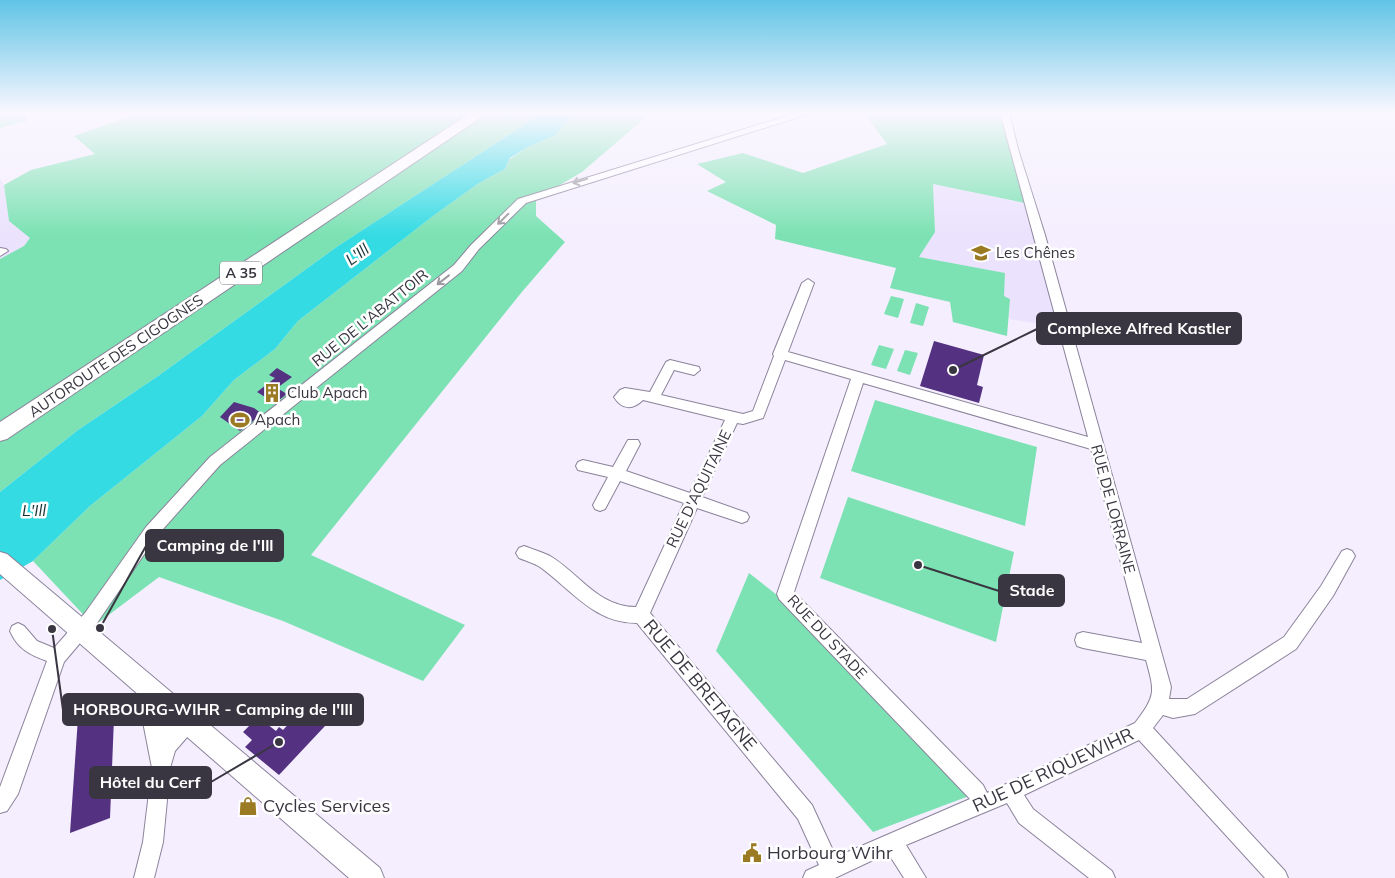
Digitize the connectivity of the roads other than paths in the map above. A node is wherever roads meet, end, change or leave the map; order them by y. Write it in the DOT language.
graph roads {
  1 [pos="407,153"];
  2 [pos="420,153"];
  3 [pos="674,153"];
  4 [pos="1016,153"];
  5 [pos="808,283"];
  6 [pos="779,354"];
  7 [pos="694,370"];
  8 [pos="858,377"];
  9 [pos="733,417"];
  10 [pos="0,422"];
  11 [pos="0,433"];
  12 [pos="634,444"];
  13 [pos="1096,445"];
  14 [pos="583,466"];
  15 [pos="618,474"];
  16 [pos="693,500"];
  17 [pos="600,505"];
  18 [pos="742,517"];
  19 [pos="524,553"];
  20 [pos="1347,556"];
  21 [pos="0,561"];
  22 [pos="642,615"];
  23 [pos="18,630"];
  24 [pos="80,632"];
  25 [pos="1084,640"];
  26 [pos="1153,653"];
  27 [pos="57,657"];
  28 [pos="145,685"];
  29 [pos="1159,705"];
  30 [pos="184,717"];
  31 [pos="1141,729"];
  32 [pos="159,760"];
  33 [pos="1011,792"];
  34 [pos="0,804"];
  35 [pos="983,804"];
  36 [pos="892,841"];
  37 [pos="831,870"];
  38 [pos="144,878"];
  39 [pos="370,878"];
  40 [pos="813,878"];
  41 [pos="916,878"];
  42 [pos="1106,878"];
  43 [pos="1278,878"];
  1 -- 10 [label="highway, AUTOROUTE DES CIGOGNES / A 35"];
  2 -- 11 [label="highway, AUTOROUTE DES CIGOGNES / A 35"];
  3 -- 24 [label="street, RUE DE L'ABATTOIR, one-way"];
  4 -- 13 [label="street, RUE DE LORRAINE"];
  5 -- 6 [label="street"];
  6 -- 8 [label="street"];
  6 -- 9 [label="street, RUE D'AQUITAINE"];
  7 -- 9 [label="street"];
  8 -- 13 [label="street"];
  8 -- 35 [label="street, RUE DU STADE"];
  9 -- 16 [label="street, RUE D'AQUITAINE"];
  12 -- 15 [label="street"];
  13 -- 26 [label="street, RUE DE LORRAINE"];
  14 -- 15 [label="street"];
  15 -- 16 [label="street"];
  15 -- 17 [label="street"];
  16 -- 18 [label="street"];
  16 -- 22 [label="street, RUE D'AQUITAINE"];
  19 -- 22 [label="street, RUE DE BRETAGNE"];
  20 -- 29 [label="street"];
  21 -- 24 [label="main road"];
  22 -- 37 [label="street, RUE DE BRETAGNE"];
  23 -- 27 [label="street"];
  24 -- 27 [label="street, RUE DE L'ABATTOIR"];
  24 -- 28 [label="main road"];
  25 -- 26 [label="street"];
  26 -- 29 [label="street, RUE DE LORRAINE"];
  27 -- 34 [label="street"];
  28 -- 30 [label="main road"];
  28 -- 32 [label="street"];
  29 -- 31 [label="street, RUE DE RIQUEWIHR"];
  30 -- 32 [label="street"];
  30 -- 39 [label="main road"];
  31 -- 33 [label="street, RUE DE RIQUEWIHR"];
  31 -- 43 [label="street"];
  32 -- 38 [label="street"];
  33 -- 35 [label="street, RUE DE RIQUEWIHR"];
  33 -- 42 [label="street"];
  35 -- 36 [label="street, RUE DE RIQUEWIHR"];
  36 -- 37 [label="street, RUE DE RIQUEWIHR"];
  36 -- 41 [label="street"];
  37 -- 40 [label="street, RUE DE RIQUEWIHR"];
}
